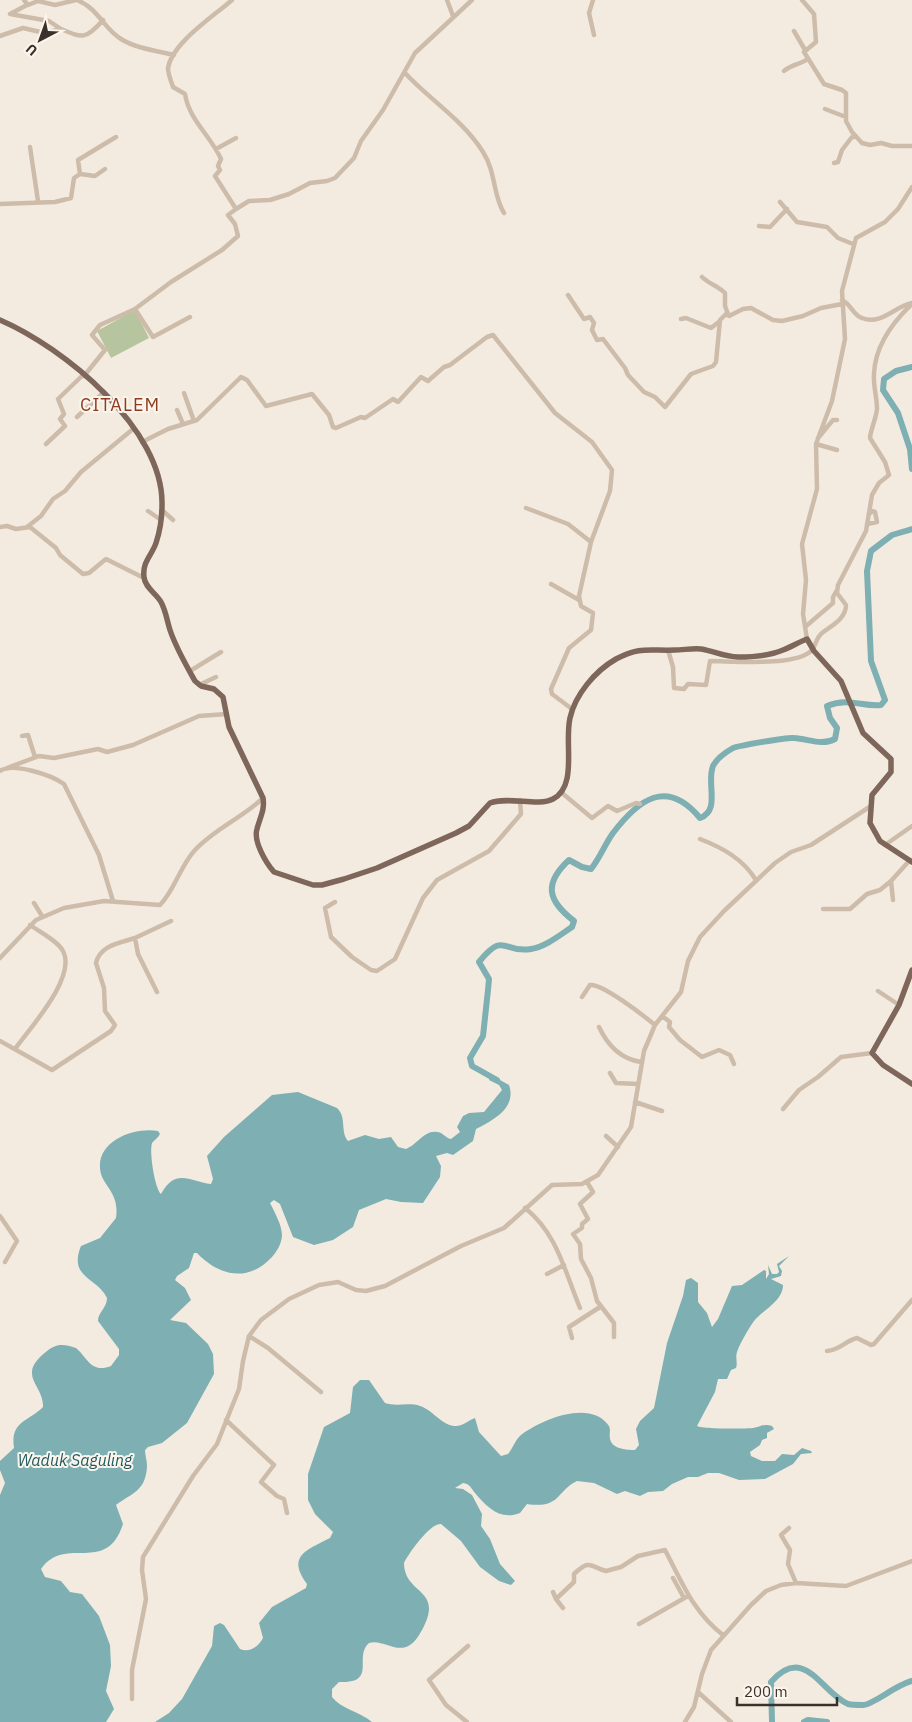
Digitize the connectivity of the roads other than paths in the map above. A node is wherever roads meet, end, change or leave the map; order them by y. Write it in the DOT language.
graph roads {
  1 [pos="77,0"];
  2 [pos="232,0"];
  3 [pos="447,0"];
  4 [pos="472,0"];
  5 [pos="592,0"];
  6 [pos="802,0"];
  7 [pos="25,2"];
  8 [pos="85,2"];
  9 [pos="453,16"];
  10 [pos="103,20"];
  11 [pos="61,29"];
  12 [pos="794,31"];
  13 [pos="594,35"];
  14 [pos="0,36"];
  15 [pos="805,50"];
  16 [pos="174,55"];
  17 [pos="808,59"];
  18 [pos="784,70"];
  19 [pos="405,73"];
  20 [pos="825,109"];
  21 [pos="846,117"];
  22 [pos="116,137"];
  23 [pos="857,137"];
  24 [pos="236,138"];
  25 [pos="912,146"];
  26 [pos="30,147"];
  27 [pos="216,149"];
  28 [pos="834,163"];
  29 [pos="105,169"];
  30 [pos="80,174"];
  31 [pos="912,187"];
  32 [pos="38,201"];
  33 [pos="780,202"];
  34 [pos="0,204"];
  35 [pos="236,209"];
  36 [pos="786,209"];
  37 [pos="504,213"];
  38 [pos="759,226"];
  39 [pos="853,244"];
  40 [pos="702,276"];
  41 [pos="568,295"];
  42 [pos="842,302"];
  43 [pos="912,303"];
  44 [pos="135,309"];
  45 [pos="729,316"];
  46 [pos="190,317"];
  47 [pos="681,319"];
  48 [pos="0,320"];
  49 [pos="720,320"];
  50 [pos="83,375"];
  51 [pos="104,392"];
  52 [pos="184,393"];
  53 [pos="177,410"];
  54 [pos="77,417"];
  55 [pos="838,420"];
  56 [pos="194,422"];
  57 [pos="182,424"];
  58 [pos="133,429"];
  59 [pos="818,438"];
  60 [pos="142,442"];
  61 [pos="46,444"];
  62 [pos="816,444"];
  63 [pos="837,450"];
  64 [pos="526,508"];
  65 [pos="162,510"];
  66 [pos="148,511"];
  67 [pos="869,514"];
  68 [pos="161,520"];
  69 [pos="173,520"];
  70 [pos="868,524"];
  71 [pos="0,527"];
  72 [pos="28,527"];
  73 [pos="591,542"];
  74 [pos="144,578"];
  75 [pos="551,584"];
  76 [pos="837,590"];
  77 [pos="579,600"];
  78 [pos="805,627"];
  79 [pos="807,639"];
  80 [pos="812,649"];
  81 [pos="221,652"];
  82 [pos="669,655"];
  83 [pos="190,671"];
  84 [pos="216,677"];
  85 [pos="199,685"];
  86 [pos="572,709"];
  87 [pos="227,714"];
  88 [pos="22,736"];
  89 [pos="35,757"];
  90 [pos="7,768"];
  91 [pos="0,771"];
  92 [pos="562,792"];
  93 [pos="263,798"];
  94 [pos="520,800"];
  95 [pos="640,804"];
  96 [pos="871,806"];
  97 [pos="912,826"];
  98 [pos="700,839"];
  99 [pos="885,845"];
  100 [pos="911,861"];
  101 [pos="756,880"];
  102 [pos="891,881"];
  103 [pos="113,900"];
  104 [pos="893,900"];
  105 [pos="335,902"];
  106 [pos="34,903"];
  107 [pos="823,909"];
  108 [pos="42,916"];
  109 [pos="172,921"];
  110 [pos="30,925"];
  111 [pos="135,938"];
  112 [pos="0,958"];
  113 [pos="912,970"];
  114 [pos="157,992"];
  115 [pos="878,992"];
  116 [pos="582,997"];
  117 [pos="899,1005"];
  118 [pos="662,1016"];
  119 [pos="655,1025"];
  120 [pos="599,1027"];
  121 [pos="0,1041"];
  122 [pos="16,1049"];
  123 [pos="872,1053"];
  124 [pos="641,1062"];
  125 [pos="734,1064"];
  126 [pos="610,1074"];
  127 [pos="638,1084"];
  128 [pos="912,1084"];
  129 [pos="635,1102"];
  130 [pos="783,1109"];
  131 [pos="662,1111"];
  132 [pos="606,1136"];
  133 [pos="618,1147"];
  134 [pos="587,1182"];
  135 [pos="524,1208"];
  136 [pos="0,1216"];
  137 [pos="6,1262"];
  138 [pos="564,1265"];
  139 [pos="547,1274"];
  140 [pos="912,1300"];
  141 [pos="600,1307"];
  142 [pos="580,1308"];
  143 [pos="249,1336"];
  144 [pos="614,1337"];
  145 [pos="572,1338"];
  146 [pos="827,1351"];
  147 [pos="322,1392"];
  148 [pos="226,1420"];
  149 [pos="288,1513"];
  150 [pos="788,1528"];
  151 [pos="912,1561"];
  152 [pos="678,1576"];
  153 [pos="796,1583"];
  154 [pos="553,1592"];
  155 [pos="686,1597"];
  156 [pos="556,1599"];
  157 [pos="563,1608"];
  158 [pos="639,1624"];
  159 [pos="723,1635"];
  160 [pos="468,1646"];
  161 [pos="698,1692"];
  162 [pos="132,1699"];
  163 [pos="467,1722"];
  164 [pos="685,1722"];
  165 [pos="731,1722"];
  1 -- 7 [label="street"];
  1 -- 8 [label="street"];
  2 -- 16 [label="street"];
  3 -- 9 [label="street"];
  4 -- 9 [label="street"];
  5 -- 13 [label="street"];
  6 -- 15 [label="street"];
  7 -- 11 [label="street"];
  8 -- 10 [label="street"];
  9 -- 19 [label="street"];
  10 -- 11 [label="street"];
  10 -- 16 [label="street"];
  11 -- 14 [label="street"];
  12 -- 15 [label="street"];
  15 -- 17 [label="street"];
  16 -- 27 [label="street"];
  17 -- 18 [label="street"];
  17 -- 21 [label="street"];
  19 -- 35 [label="street"];
  19 -- 37 [label="street"];
  20 -- 21 [label="street"];
  21 -- 23 [label="street"];
  22 -- 30 [label="street"];
  23 -- 25 [label="street"];
  23 -- 28 [label="street"];
  24 -- 27 [label="street"];
  26 -- 32 [label="street"];
  27 -- 35 [label="street"];
  29 -- 30 [label="street"];
  30 -- 32 [label="street"];
  31 -- 39 [label="street"];
  32 -- 34 [label="street"];
  33 -- 36 [label="street"];
  35 -- 44 [label="street"];
  36 -- 38 [label="street"];
  36 -- 39 [label="street"];
  39 -- 42 [label="street"];
  40 -- 45 [label="street"];
  41 -- 49 [label="street"];
  42 -- 43 [label="street"];
  42 -- 45 [label="street"];
  42 -- 59 [label="street"];
  43 -- 67 [label="street"];
  44 -- 46 [label="street"];
  44 -- 50 [label="street"];
  45 -- 49 [label="street"];
  47 -- 49 [label="street"];
  48 -- 50 [label="main road"];
  50 -- 51 [label="main road"];
  50 -- 61 [label="street"];
  51 -- 54 [label="street"];
  51 -- 58 [label="main road"];
  52 -- 56 [label="street"];
  53 -- 57 [label="street"];
  55 -- 59 [label="street"];
  56 -- 57 [label="street"];
  56 -- 73 [label="street"];
  57 -- 60 [label="street"];
  58 -- 60 [label="main road"];
  58 -- 72 [label="street"];
  59 -- 62 [label="street"];
  60 -- 65 [label="main road"];
  62 -- 63 [label="street"];
  62 -- 78 [label="street"];
  64 -- 73 [label="street"];
  65 -- 68 [label="main road"];
  65 -- 69 [label="street"];
  66 -- 68 [label="street"];
  67 -- 70 [label="street"];
  67 -- 70 [label="street"];
  68 -- 74 [label="main road"];
  70 -- 76 [label="street"];
  71 -- 72 [label="street"];
  72 -- 74 [label="street"];
  73 -- 77 [label="street"];
  74 -- 83 [label="main road"];
  75 -- 77 [label="street"];
  76 -- 78 [label="street"];
  76 -- 80 [label="street"];
  77 -- 86 [label="street"];
  78 -- 79 [label="street"];
  79 -- 80 [label="main road"];
  79 -- 82 [label="main road"];
  80 -- 82 [label="street"];
  80 -- 96 [label="main road"];
  81 -- 83 [label="street"];
  82 -- 86 [label="main road"];
  83 -- 85 [label="main road"];
  84 -- 85 [label="street"];
  85 -- 87 [label="main road"];
  86 -- 92 [label="main road"];
  87 -- 89 [label="street"];
  87 -- 93 [label="main road"];
  88 -- 89 [label="street"];
  89 -- 90 [label="street"];
  90 -- 91 [label="street"];
  90 -- 103 [label="street"];
  92 -- 94 [label="main road"];
  92 -- 95 [label="street"];
  93 -- 94 [label="main road"];
  93 -- 103 [label="street"];
  94 -- 105 [label="street"];
  96 -- 99 [label="main road"];
  96 -- 101 [label="street"];
  97 -- 99 [label="street"];
  98 -- 101 [label="street"];
  99 -- 100 [label="main road"];
  100 -- 102 [label="street"];
  101 -- 118 [label="street"];
  102 -- 104 [label="street"];
  102 -- 107 [label="street"];
  103 -- 108 [label="street"];
  106 -- 108 [label="street"];
  108 -- 110 [label="street"];
  109 -- 111 [label="street"];
  110 -- 112 [label="street"];
  110 -- 122 [label="street"];
  111 -- 114 [label="street"];
  111 -- 122 [label="street"];
  113 -- 117 [label="main road"];
  115 -- 117 [label="street"];
  116 -- 119 [label="street"];
  117 -- 123 [label="main road"];
  118 -- 119 [label="street"];
  118 -- 125 [label="street"];
  119 -- 124 [label="street"];
  120 -- 124 [label="street"];
  121 -- 122 [label="street"];
  123 -- 128 [label="main road"];
  123 -- 130 [label="street"];
  124 -- 127 [label="street"];
  126 -- 127 [label="street"];
  127 -- 129 [label="street"];
  129 -- 131 [label="street"];
  129 -- 133 [label="street"];
  132 -- 133 [label="street"];
  133 -- 134 [label="street"];
  134 -- 135 [label="street"];
  134 -- 141 [label="street"];
  135 -- 138 [label="street"];
  135 -- 143 [label="street"];
  136 -- 137 [label="street"];
  138 -- 139 [label="street"];
  138 -- 142 [label="street"];
  140 -- 146 [label="street"];
  141 -- 144 [label="street"];
  141 -- 145 [label="street"];
  143 -- 147 [label="street"];
  143 -- 148 [label="street"];
  148 -- 149 [label="street"];
  148 -- 162 [label="street"];
  150 -- 153 [label="street"];
  151 -- 153 [label="street"];
  152 -- 155 [label="street"];
  152 -- 155 [label="street"];
  152 -- 156 [label="street"];
  153 -- 159 [label="street"];
  154 -- 156 [label="street"];
  155 -- 158 [label="street"];
  155 -- 159 [label="street"];
  156 -- 157 [label="street"];
  159 -- 161 [label="street"];
  160 -- 163 [label="street"];
  161 -- 164 [label="street"];
  161 -- 165 [label="street"];
}
